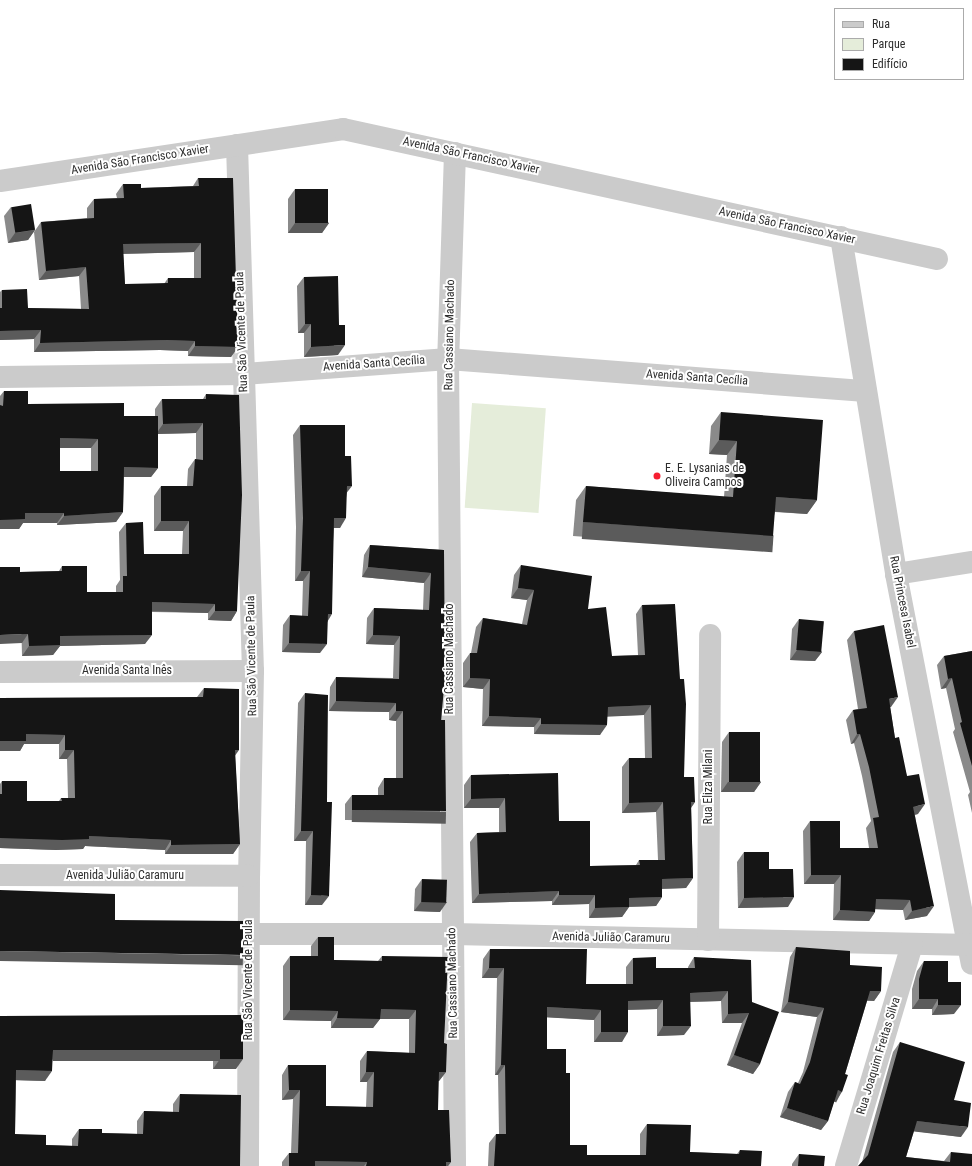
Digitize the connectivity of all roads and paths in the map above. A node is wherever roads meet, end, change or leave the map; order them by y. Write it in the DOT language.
graph roads {
  1 [pos="237,146"];
  2 [pos="455,153"];
  3 [pos="0,181"];
  4 [pos="841,238"];
  5 [pos="937,259"];
  6 [pos="448,359"];
  7 [pos="244,374"];
  8 [pos="0,377"];
  9 [pos="866,391"];
  10 [pos="972,562"];
  11 [pos="896,574"];
  12 [pos="710,635"];
  13 [pos="254,671"];
  14 [pos="0,672"];
  15 [pos="0,875"];
  16 [pos="249,876"];
  17 [pos="250,934"];
  18 [pos="452,934"];
  19 [pos="708,940"];
  20 [pos="912,945"];
  21 [pos="970,951"];
  22 [pos="248,1166"];
  23 [pos="455,1166"];
  24 [pos="846,1166"];
  1 -- 2 [label="street, Avenida São Francisco Xavier"];
  1 -- 3 [label="street, Avenida São Francisco Xavier"];
  1 -- 7 [label="street, Rua São Vicente de Paula"];
  2 -- 4 [label="street, Avenida São Francisco Xavier"];
  2 -- 6 [label="street, Rua Cassiano Machado"];
  4 -- 5 [label="street, Avenida São Francisco Xavier"];
  4 -- 9 [label="street, Rua Princesa Isabel"];
  6 -- 7 [label="street, Avenida Santa Cecília"];
  6 -- 9 [label="street, Avenida Santa Cecília"];
  6 -- 18 [label="street, Rua Cassiano Machado"];
  7 -- 8 [label="street, Avenida Santa Cecília"];
  7 -- 13 [label="street, Rua São Vicente de Paula"];
  9 -- 11 [label="street, Rua Princesa Isabel"];
  10 -- 11 [label="street"];
  11 -- 21 [label="street, Rua Princesa Isabel"];
  12 -- 19 [label="street, Rua Eliza Milani"];
  13 -- 14 [label="street, Avenida Santa Inês"];
  13 -- 16 [label="street, Rua São Vicente de Paula"];
  15 -- 16 [label="street, Avenida Julião Caramuru"];
  16 -- 17 [label="street, Rua São Vicente de Paula"];
  17 -- 18 [label="street, Avenida Julião Caramuru"];
  17 -- 22 [label="street, Rua São Vicente de Paula"];
  18 -- 19 [label="street, Avenida Julião Caramuru"];
  18 -- 23 [label="street, Rua Cassiano Machado"];
  19 -- 20 [label="street, Avenida Julião Caramuru"];
  20 -- 21 [label="street, Avenida Julião Caramuru"];
  20 -- 24 [label="street, Rua Joaquim Freitas Silva"];
}
